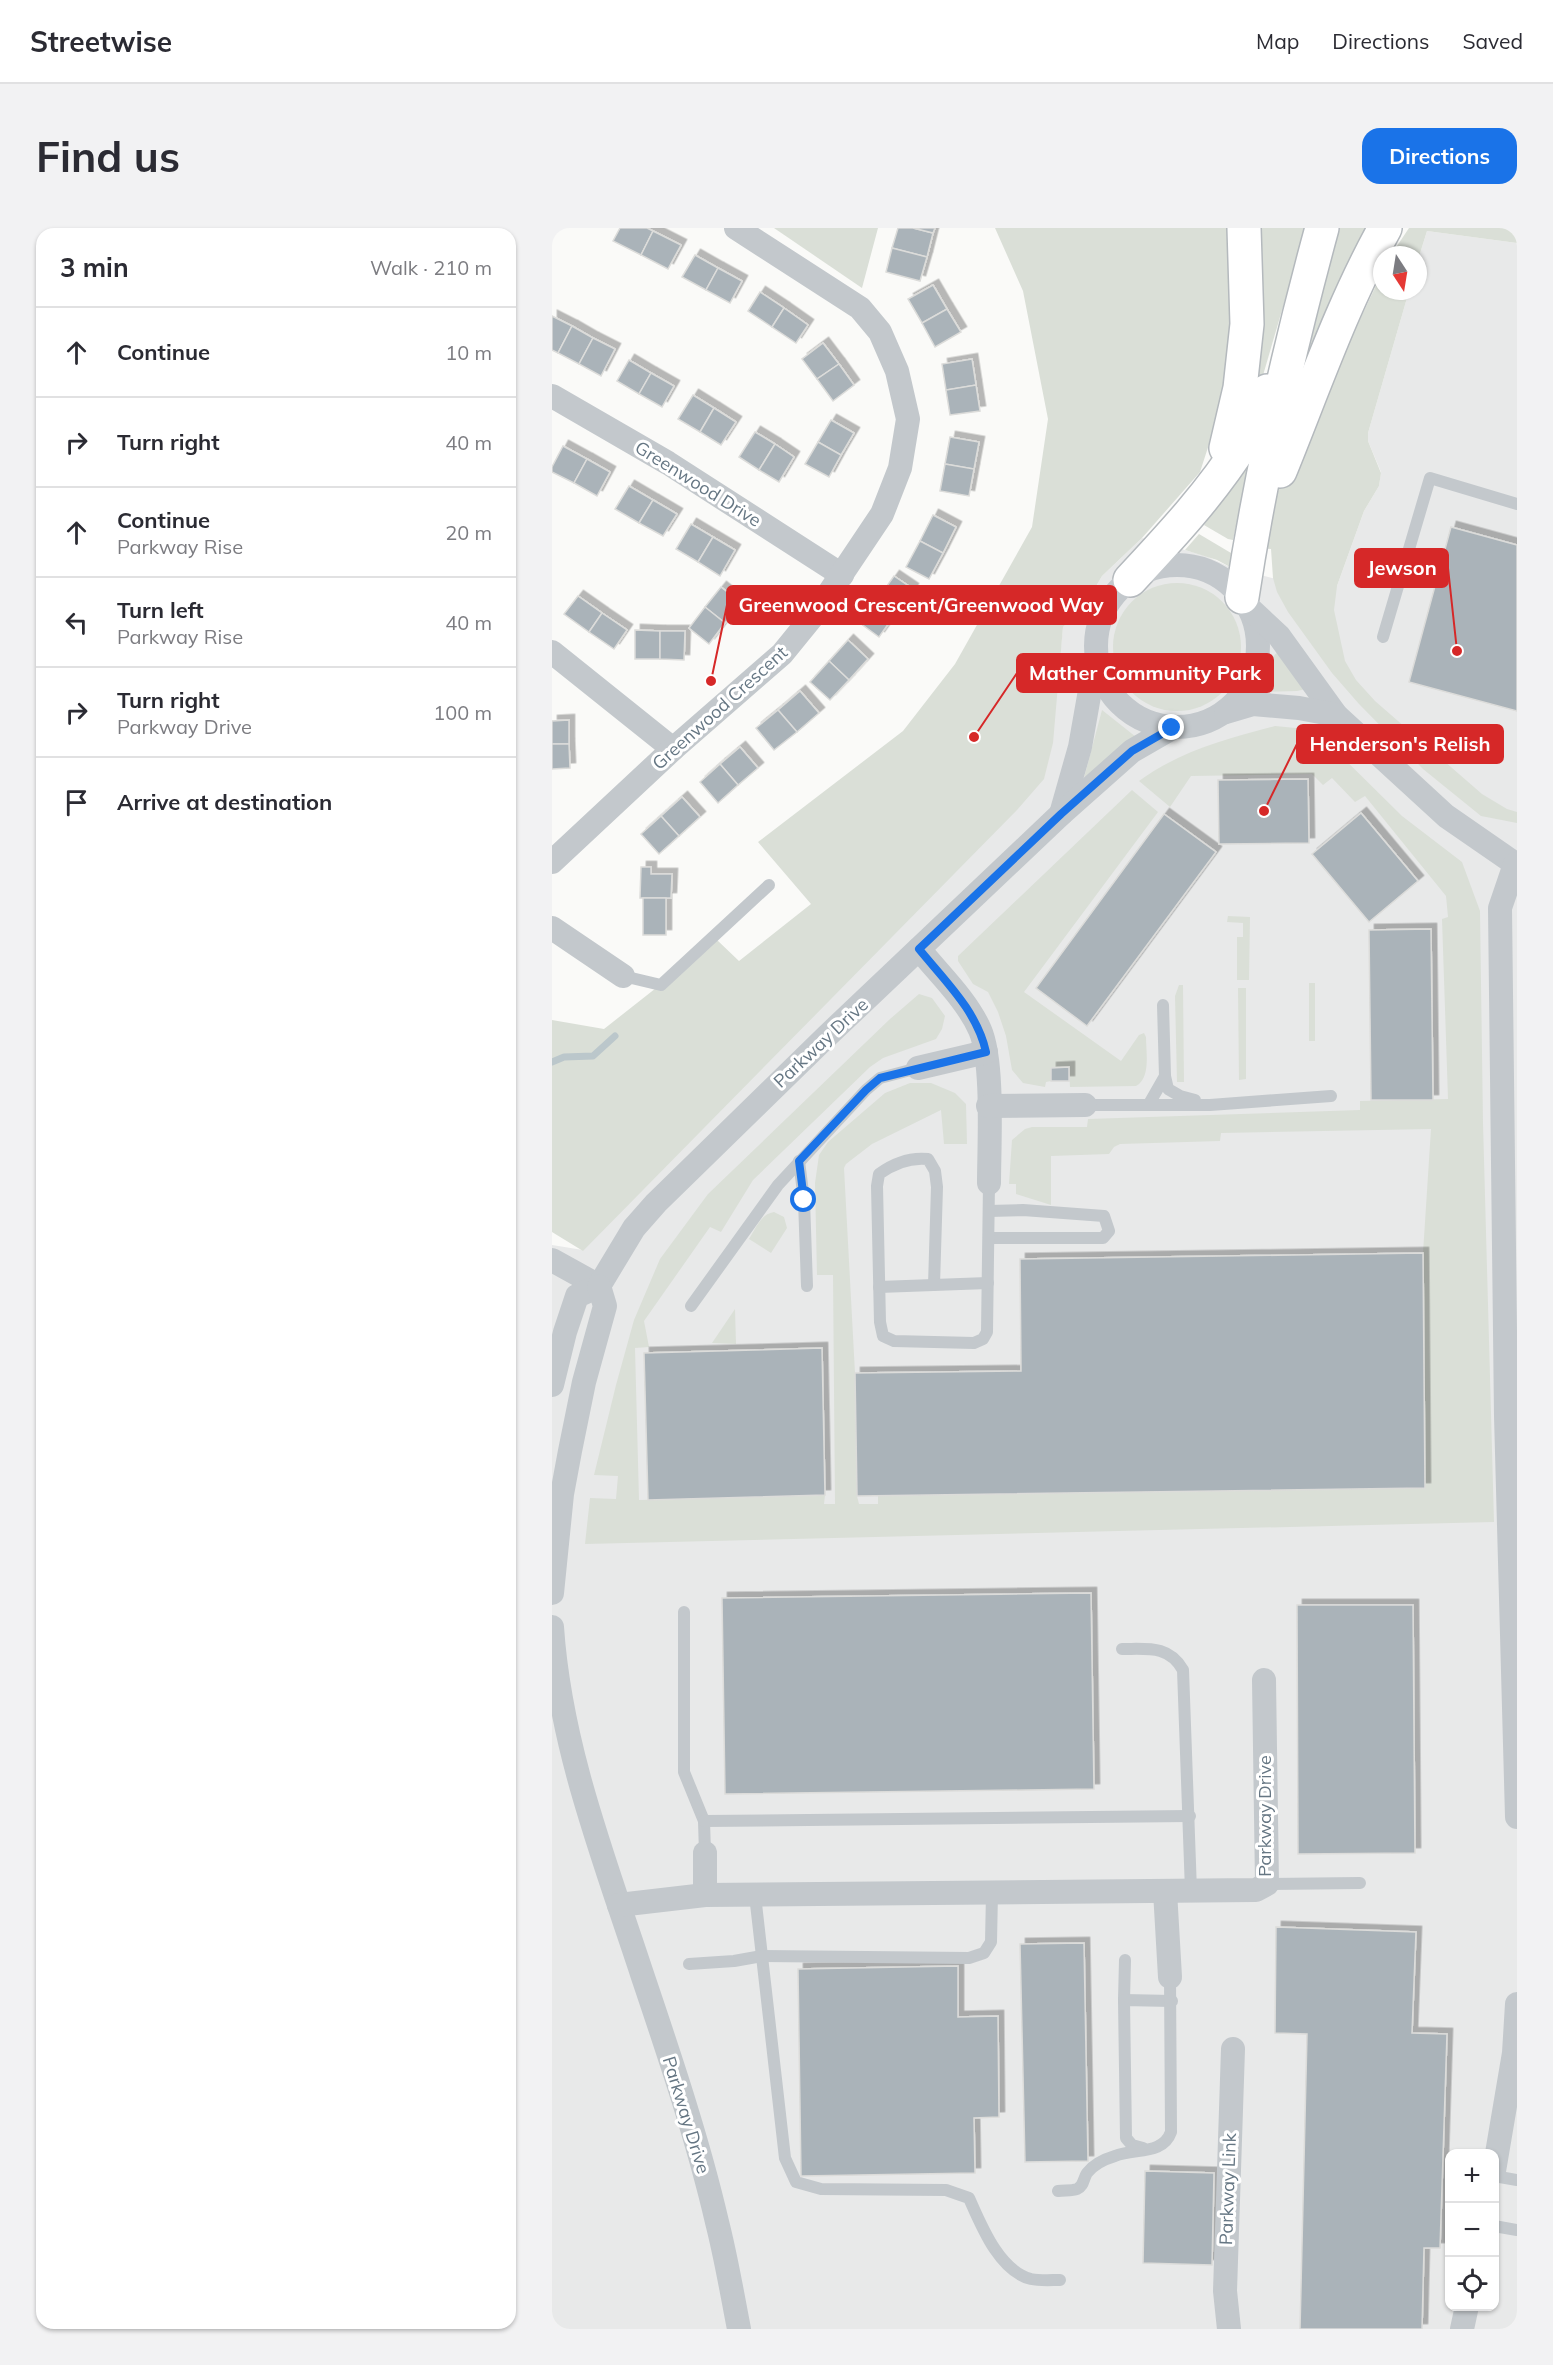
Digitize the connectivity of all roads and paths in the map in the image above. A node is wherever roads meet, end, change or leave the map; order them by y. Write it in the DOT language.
graph roads {
  1 [pos="736,228"];
  2 [pos="1244,228"];
  3 [pos="1322,228"];
  4 [pos="1385,228"];
  5 [pos="1293,334"];
  6 [pos="552,396"];
  7 [pos="1219,476"];
  8 [pos="1517,504"];
  9 [pos="1254,519"];
  10 [pos="842,575"];
  11 [pos="1130,580"];
  12 [pos="1245,601"];
  13 [pos="1383,637"];
  14 [pos="552,652"];
  15 [pos="1096,657"];
  16 [pos="1224,713"];
  17 [pos="1336,715"];
  18 [pos="1172,728"];
  19 [pos="673,749"];
  20 [pos="1061,814"];
  21 [pos="552,862"];
  22 [pos="1516,864"];
  23 [pos="769,885"];
  24 [pos="552,928"];
  25 [pos="919,949"];
  26 [pos="623,976"];
  27 [pos="1163,1005"];
  28 [pos="986,1052"];
  29 [pos="918,1068"];
  30 [pos="1165,1076"];
  31 [pos="1331,1096"];
  32 [pos="1149,1104"];
  33 [pos="1085,1105"];
  34 [pos="1210,1105"];
  35 [pos="988,1106"];
  36 [pos="799,1161"];
  37 [pos="989,1183"];
  38 [pos="989,1211"];
  39 [pos="989,1238"];
  40 [pos="552,1260"];
  41 [pos="988,1283"];
  42 [pos="934,1285"];
  43 [pos="599,1286"];
  44 [pos="807,1286"];
  45 [pos="879,1287"];
  46 [pos="691,1306"];
  47 [pos="552,1385"];
  48 [pos="1512,1416"];
  49 [pos="552,1593"];
  50 [pos="684,1612"];
  51 [pos="552,1627"];
  52 [pos="1122,1649"];
  53 [pos="1264,1680"];
  54 [pos="1190,1816"];
  55 [pos="1517,1817"];
  56 [pos="704,1821"];
  57 [pos="705,1853"];
  58 [pos="1360,1883"];
  59 [pos="1267,1884"];
  60 [pos="1191,1891"];
  61 [pos="1164,1892"];
  62 [pos="992,1893"];
  63 [pos="705,1895"];
  64 [pos="755,1895"];
  65 [pos="619,1905"];
  66 [pos="762,1956"];
  67 [pos="1125,1960"];
  68 [pos="689,1964"];
  69 [pos="1170,1977"];
  70 [pos="1124,2000"];
  71 [pos="1172,2001"];
  72 [pos="1517,2004"];
  73 [pos="1233,2049"];
  74 [pos="1147,2149"];
  75 [pos="1498,2149"];
  76 [pos="1499,2177"];
  77 [pos="1517,2180"];
  78 [pos="1058,2191"];
  79 [pos="1499,2227"];
  80 [pos="1517,2230"];
  81 [pos="1060,2280"];
  82 [pos="1466,2311"];
  83 [pos="739,2329"];
  84 [pos="1228,2329"];
  85 [pos="1461,2329"];
  1 -- 10 [label="street, Greenwood Crescent"];
  2 -- 7 [label="highway"];
  3 -- 5 [label="highway"];
  4 -- 9 [label="highway"];
  5 -- 7 [label="highway"];
  5 -- 9 [label="highway"];
  6 -- 10 [label="street, Greenwood Drive"];
  7 -- 11 [label="highway"];
  8 -- 13 [label="lane"];
  9 -- 12 [label="highway"];
  10 -- 19 [label="street, Greenwood Crescent"];
  11 -- 12 [label="street"];
  11 -- 15 [label="street"];
  12 -- 16 [label="street"];
  12 -- 17 [label="street"];
  14 -- 19 [label="street"];
  15 -- 18 [label="street"];
  15 -- 20 [label="street"];
  16 -- 17 [label="street"];
  16 -- 18 [label="street"];
  17 -- 22 [label="street"];
  18 -- 20 [label="street, Parkway Drive"];
  19 -- 21 [label="street, Greenwood Crescent"];
  20 -- 25 [label="street, Parkway Drive"];
  22 -- 48 [label="street"];
  23 -- 26 [label="lane"];
  24 -- 26 [label="street"];
  25 -- 28 [label="street"];
  25 -- 43 [label="street, Parkway Drive"];
  27 -- 30 [label="lane"];
  28 -- 29 [label="street"];
  28 -- 35 [label="street"];
  29 -- 36 [label="lane"];
  30 -- 32 [label="lane"];
  30 -- 34 [label="lane"];
  31 -- 34 [label="lane"];
  32 -- 33 [label="lane"];
  32 -- 34 [label="lane"];
  33 -- 35 [label="street"];
  35 -- 37 [label="street"];
  36 -- 44 [label="lane"];
  36 -- 46 [label="lane"];
  37 -- 38 [label="lane"];
  38 -- 39 [label="lane"];
  38 -- 39 [label="lane"];
  39 -- 41 [label="lane"];
  40 -- 43 [label="street"];
  41 -- 42 [label="lane"];
  41 -- 45 [label="lane"];
  42 -- 45 [label="lane"];
  42 -- 45 [label="lane"];
  43 -- 47 [label="street, Parkway Drive"];
  43 -- 49 [label="street"];
  48 -- 55 [label="street"];
  50 -- 56 [label="lane"];
  51 -- 65 [label="street, Parkway Drive"];
  52 -- 54 [label="lane"];
  53 -- 59 [label="street, Parkway Drive"];
  54 -- 56 [label="lane"];
  54 -- 60 [label="lane"];
  56 -- 57 [label="lane"];
  57 -- 63 [label="street"];
  58 -- 59 [label="lane"];
  59 -- 60 [label="street, Parkway Drive"];
  60 -- 61 [label="street, Parkway Drive"];
  61 -- 62 [label="street, Parkway Drive"];
  61 -- 69 [label="street"];
  62 -- 64 [label="street, Parkway Drive"];
  62 -- 66 [label="lane"];
  63 -- 64 [label="street, Parkway Drive"];
  63 -- 65 [label="street, Parkway Drive"];
  64 -- 66 [label="lane"];
  65 -- 83 [label="street, Parkway Drive"];
  66 -- 68 [label="lane"];
  66 -- 81 [label="lane"];
  67 -- 70 [label="lane"];
  69 -- 71 [label="lane"];
  70 -- 71 [label="lane"];
  70 -- 74 [label="lane"];
  71 -- 74 [label="lane"];
  72 -- 75 [label="street"];
  73 -- 84 [label="street, Parkway Link"];
  74 -- 78 [label="lane"];
  76 -- 77 [label="lane"];
  79 -- 80 [label="lane"];
  82 -- 85 [label="street"];
}
